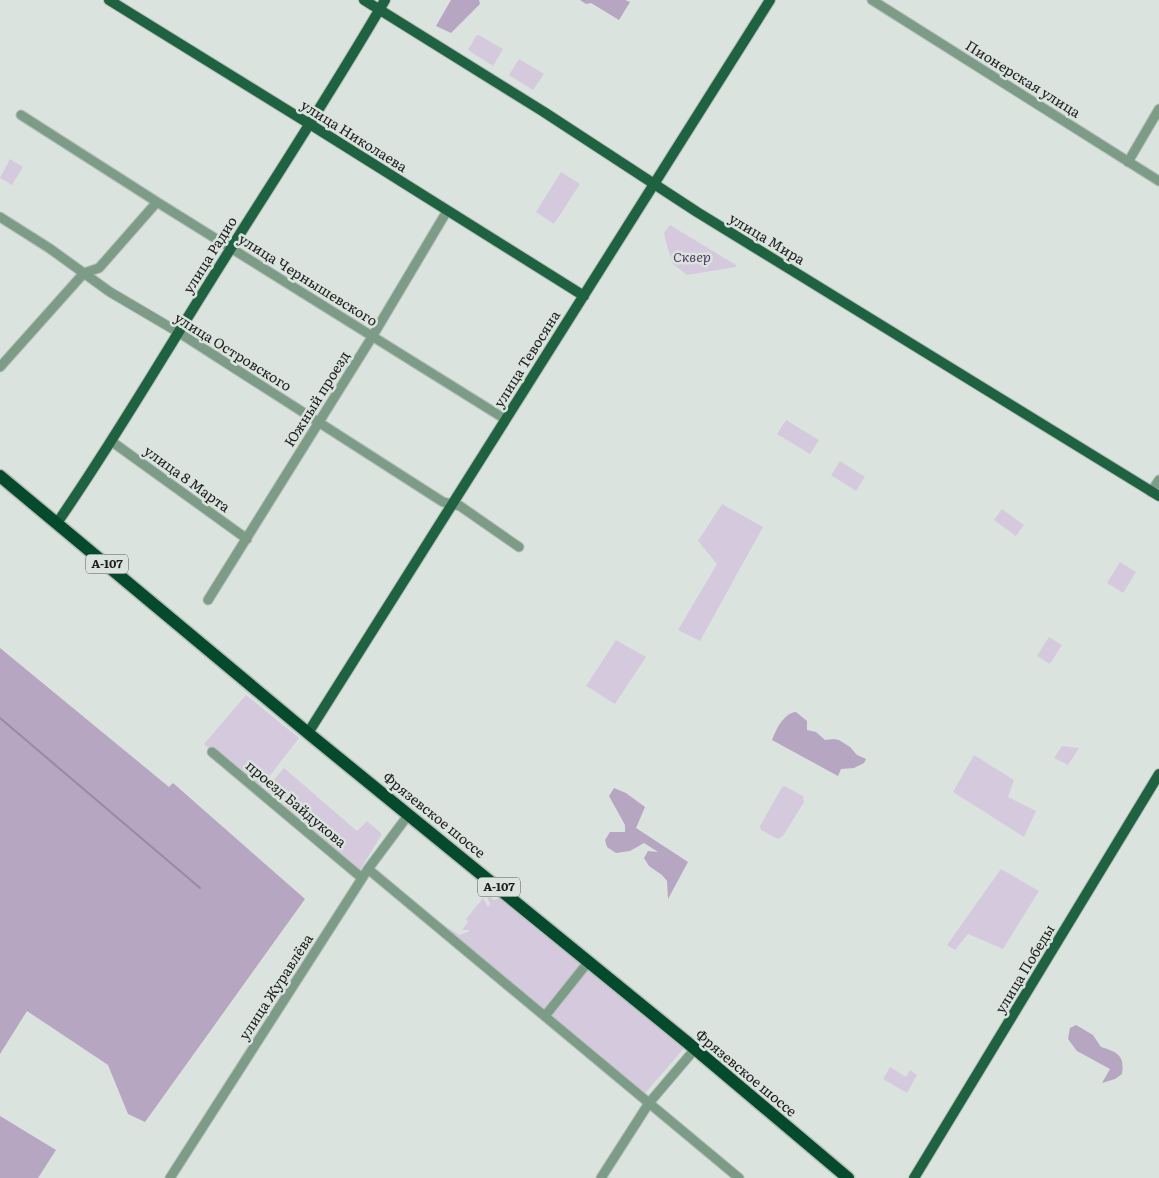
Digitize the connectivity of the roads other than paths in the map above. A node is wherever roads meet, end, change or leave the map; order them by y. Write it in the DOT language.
graph roads {
  1 [pos="109,0"];
  2 [pos="364,0"];
  3 [pos="385,0"];
  4 [pos="770,0"];
  5 [pos="872,0"];
  6 [pos="380,10"];
  7 [pos="1159,109"];
  8 [pos="21,115"];
  9 [pos="310,124"];
  10 [pos="1128,162"];
  11 [pos="1159,181"];
  12 [pos="655,184"];
  13 [pos="157,202"];
  14 [pos="447,211"];
  15 [pos="0,217"];
  16 [pos="231,248"];
  17 [pos="84,273"];
  18 [pos="584,296"];
  19 [pos="178,332"];
  20 [pos="372,337"];
  21 [pos="0,367"];
  22 [pos="506,419"];
  23 [pos="318,423"];
  24 [pos="112,441"];
  25 [pos="0,476"];
  26 [pos="1159,480"];
  27 [pos="1155,494"];
  28 [pos="449,503"];
  29 [pos="57,523"];
  30 [pos="247,539"];
  31 [pos="519,547"];
  32 [pos="208,600"];
  33 [pos="308,733"];
  34 [pos="212,752"];
  35 [pos="1159,774"];
  36 [pos="409,814"];
  37 [pos="368,868"];
  38 [pos="362,878"];
  39 [pos="589,961"];
  40 [pos="545,1016"];
  41 [pos="695,1049"];
  42 [pos="649,1103"];
  43 [pos="170,1178"];
  44 [pos="601,1178"];
  45 [pos="739,1178"];
  46 [pos="848,1178"];
  47 [pos="914,1178"];
  1 -- 9 [label="main road, улица Николаева"];
  2 -- 6 [label="main road, улица Мира"];
  3 -- 6 [label="main road, улица Радио"];
  4 -- 12 [label="main road, улица Тевосяна"];
  5 -- 10 [label="street, Пионерская улица"];
  6 -- 9 [label="main road, улица Радио"];
  6 -- 12 [label="main road, улица Мира"];
  7 -- 10 [label="street"];
  8 -- 13 [label="street, улица Чернышевского"];
  9 -- 14 [label="main road, улица Николаева"];
  9 -- 16 [label="main road, улица Радио"];
  10 -- 11 [label="street, Пионерская улица"];
  12 -- 18 [label="main road, улица Тевосяна"];
  12 -- 27 [label="main road, улица Мира"];
  13 -- 16 [label="street, улица Чернышевского"];
  13 -- 17 [label="street"];
  14 -- 18 [label="main road, улица Николаева"];
  14 -- 20 [label="street, Южный проезд"];
  15 -- 17 [label="street, улица Островского"];
  16 -- 19 [label="main road, улица Радио"];
  16 -- 20 [label="street, улица Чернышевского"];
  17 -- 19 [label="street, улица Островского"];
  17 -- 21 [label="street"];
  18 -- 22 [label="main road, улица Тевосяна"];
  19 -- 23 [label="street, улица Островского"];
  19 -- 24 [label="main road, улица Радио"];
  20 -- 22 [label="street, улица Чернышевского"];
  20 -- 23 [label="street, Южный проезд"];
  22 -- 28 [label="main road, улица Тевосяна"];
  23 -- 28 [label="street, улица Островского"];
  23 -- 30 [label="street, Южный проезд"];
  24 -- 29 [label="main road, улица Радио"];
  24 -- 30 [label="street, улица 8 Марта"];
  25 -- 29 [label="highway, Фрязевское шоссе / А-107"];
  26 -- 27 [label="street"];
  28 -- 31 [label="street, улица Островского"];
  28 -- 33 [label="main road, улица Тевосяна"];
  29 -- 33 [label="highway, Фрязевское шоссе / А-107"];
  30 -- 32 [label="street, Южный проезд"];
  33 -- 36 [label="highway, Фрязевское шоссе / А-107"];
  34 -- 38 [label="street, проезд Байдукова"];
  35 -- 47 [label="main road, улица Победы"];
  36 -- 37 [label="street, улица Журавлёва"];
  36 -- 39 [label="highway, Фрязевское шоссе / А-107"];
  37 -- 38 [label="street, улица Журавлёва"];
  37 -- 40 [label="street"];
  38 -- 43 [label="street, улица Журавлёва"];
  39 -- 40 [label="street"];
  39 -- 41 [label="highway, Фрязевское шоссе / А-107"];
  40 -- 42 [label="street"];
  41 -- 42 [label="street"];
  41 -- 46 [label="highway, Фрязевское шоссе / А-107"];
  42 -- 44 [label="street"];
  42 -- 45 [label="street"];
}
